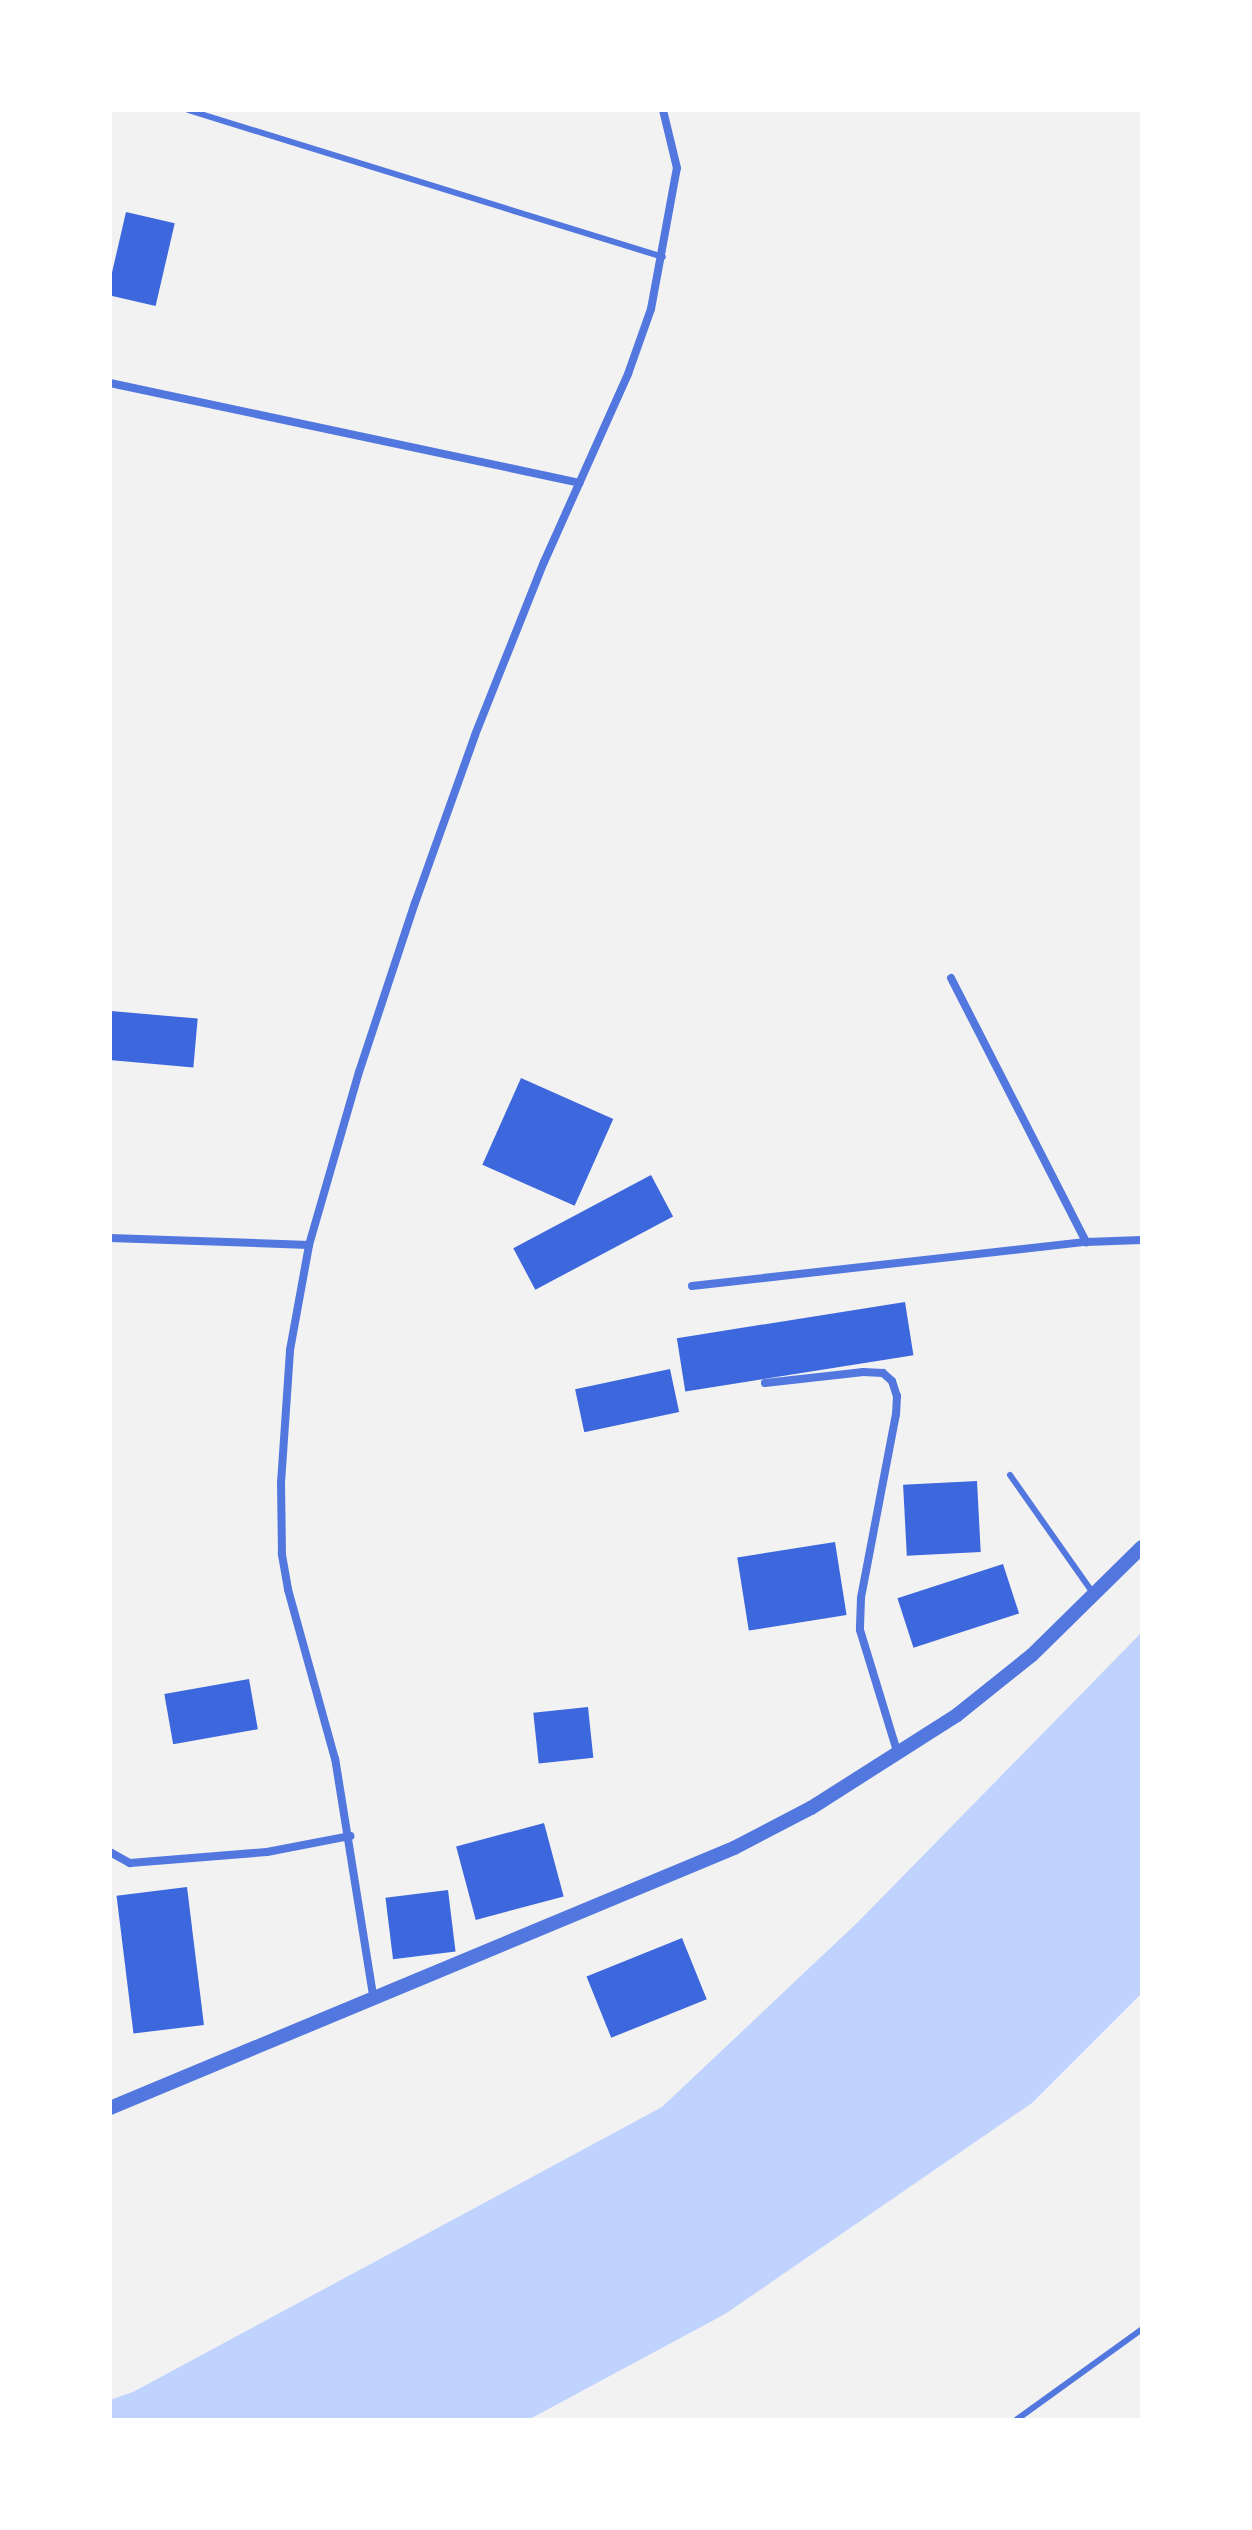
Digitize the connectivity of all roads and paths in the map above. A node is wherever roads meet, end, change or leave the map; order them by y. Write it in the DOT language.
graph roads {
  1 [pos="188,110"];
  2 [pos="663,110"];
  3 [pos="663,257"];
  4 [pos="110,383"];
  5 [pos="579,483"];
  6 [pos="951,978"];
  7 [pos="110,1238"];
  8 [pos="1142,1240"];
  9 [pos="1086,1242"];
  10 [pos="309,1245"];
  11 [pos="692,1286"];
  12 [pos="765,1383"];
  13 [pos="1010,1475"];
  14 [pos="1142,1547"];
  15 [pos="1095,1596"];
  16 [pos="898,1755"];
  17 [pos="350,1836"];
  18 [pos="110,1852"];
  19 [pos="373,1995"];
  20 [pos="110,2108"];
  21 [pos="1142,2329"];
  22 [pos="1016,2420"];
  1 -- 3 [label="lane"];
  2 -- 3 [label="street"];
  3 -- 5 [label="street"];
  4 -- 5 [label="street"];
  5 -- 10 [label="street"];
  6 -- 9 [label="street"];
  7 -- 10 [label="street"];
  8 -- 9 [label="street"];
  9 -- 11 [label="street"];
  10 -- 17 [label="street"];
  12 -- 16 [label="street"];
  13 -- 15 [label="lane"];
  14 -- 15 [label="street"];
  15 -- 16 [label="street"];
  16 -- 19 [label="street"];
  17 -- 18 [label="street"];
  17 -- 19 [label="street"];
  19 -- 20 [label="street"];
  21 -- 22 [label="lane"];
}
